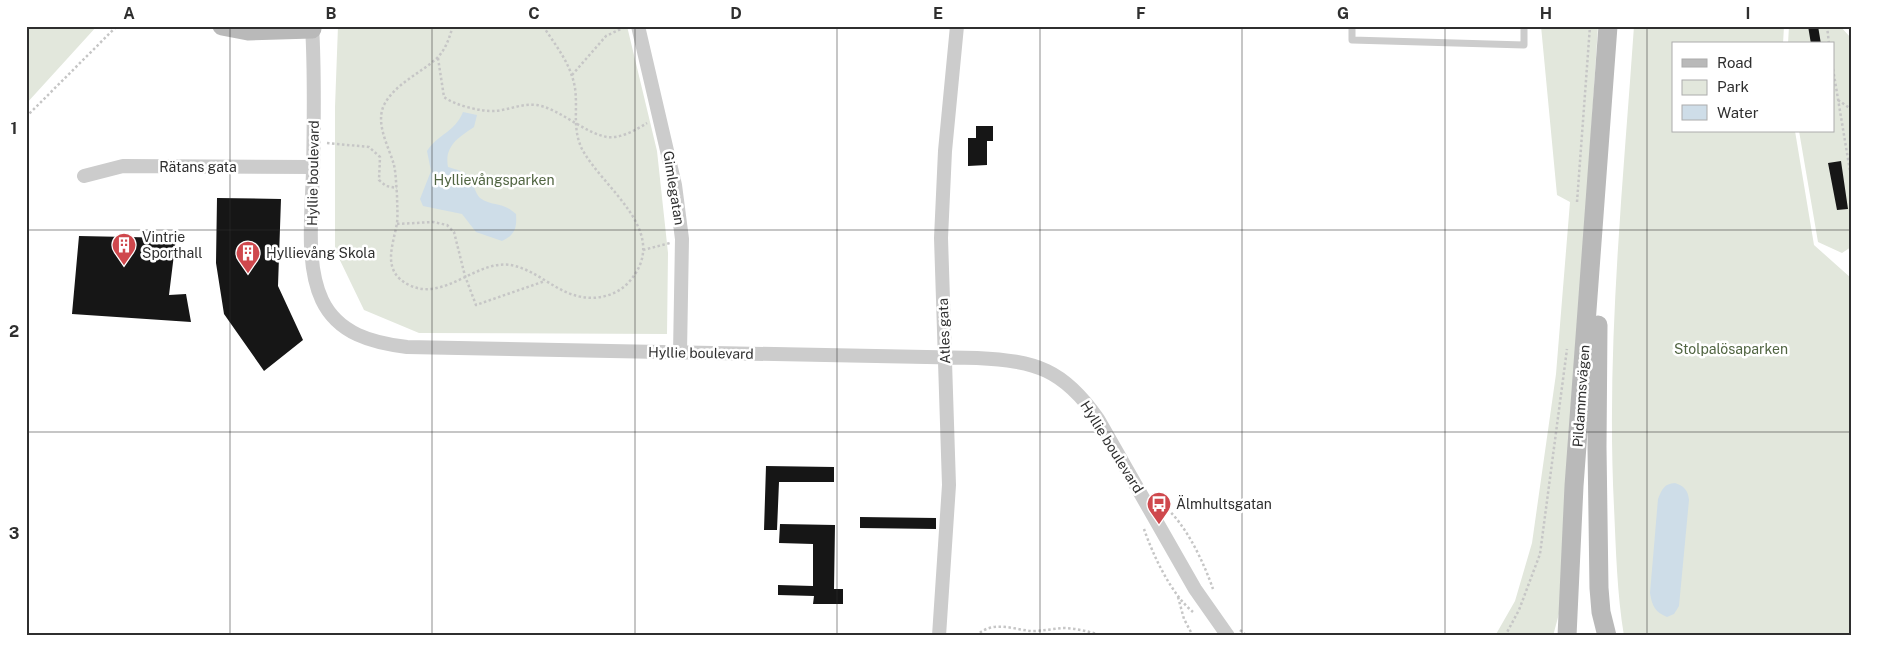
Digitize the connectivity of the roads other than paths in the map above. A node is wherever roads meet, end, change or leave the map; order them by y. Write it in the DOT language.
graph roads {
  1 [pos="222,26"];
  2 [pos="638,26"];
  3 [pos="957,26"];
  4 [pos="1352,26"];
  5 [pos="1524,26"];
  6 [pos="1608,26"];
  7 [pos="312,28"];
  8 [pos="1599,156"];
  9 [pos="313,167"];
  10 [pos="84,176"];
  11 [pos="680,353"];
  12 [pos="944,358"];
  13 [pos="940,636"];
  14 [pos="1228,636"];
  15 [pos="1567,636"];
  16 [pos="1607,636"];
  1 -- 7 [label="main road"];
  2 -- 11 [label="street, Gimlegatan"];
  3 -- 12 [label="street, Atles gata"];
  4 -- 5 [label="lane"];
  6 -- 8 [label="main road, Pildammsvägen"];
  7 -- 9 [label="street, Hyllie boulevard"];
  8 -- 15 [label="main road, Pildammsvägen"];
  8 -- 16 [label="main road, Pildammsvägen"];
  9 -- 10 [label="street, Rätans gata"];
  9 -- 11 [label="street, Hyllie boulevard"];
  11 -- 12 [label="street, Hyllie boulevard"];
  12 -- 13 [label="street, Atles gata"];
  12 -- 14 [label="street, Hyllie boulevard"];
}
